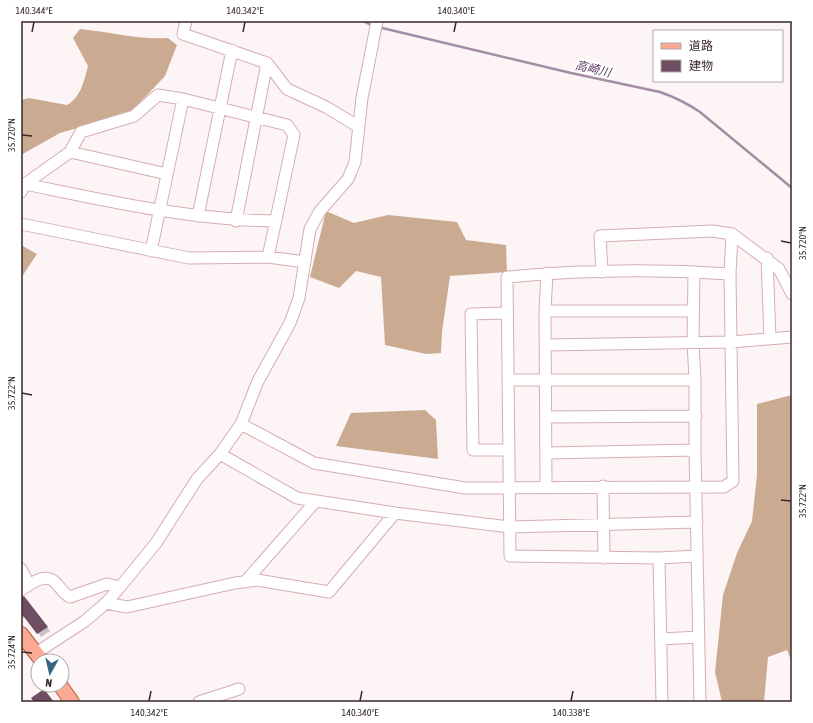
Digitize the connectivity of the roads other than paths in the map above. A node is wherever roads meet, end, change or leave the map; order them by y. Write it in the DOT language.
graph roads {
  1 [pos="186,21"];
  2 [pos="377,21"];
  3 [pos="232,50"];
  4 [pos="267,63"];
  5 [pos="183,99"];
  6 [pos="221,109"];
  7 [pos="258,118"];
  8 [pos="359,127"];
  9 [pos="70,152"];
  10 [pos="167,174"];
  11 [pos="23,188"];
  12 [pos="160,211"];
  13 [pos="198,216"];
  14 [pos="236,220"];
  15 [pos="276,221"];
  16 [pos="21,224"];
  17 [pos="732,234"];
  18 [pos="151,250"];
  19 [pos="268,257"];
  20 [pos="767,258"];
  21 [pos="305,262"];
  22 [pos="602,272"];
  23 [pos="694,272"];
  24 [pos="547,273"];
  25 [pos="730,274"];
  26 [pos="792,294"];
  27 [pos="693,310"];
  28 [pos="545,311"];
  29 [pos="506,313"];
  30 [pos="792,337"];
  31 [pos="770,340"];
  32 [pos="693,342"];
  33 [pos="731,342"];
  34 [pos="545,345"];
  35 [pos="508,380"];
  36 [pos="695,380"];
  37 [pos="546,381"];
  38 [pos="696,416"];
  39 [pos="547,417"];
  40 [pos="241,424"];
  41 [pos="508,450"];
  42 [pos="695,450"];
  43 [pos="547,453"];
  44 [pos="220,454"];
  45 [pos="603,486"];
  46 [pos="696,486"];
  47 [pos="509,487"];
  48 [pos="546,487"];
  49 [pos="316,501"];
  50 [pos="395,513"];
  51 [pos="696,522"];
  52 [pos="603,524"];
  53 [pos="510,527"];
  54 [pos="697,556"];
  55 [pos="604,558"];
  56 [pos="659,558"];
  57 [pos="21,569"];
  58 [pos="245,582"];
  59 [pos="120,587"];
  60 [pos="25,588"];
  61 [pos="106,603"];
  62 [pos="21,634"];
  63 [pos="699,637"];
  64 [pos="661,639"];
  65 [pos="36,653"];
  66 [pos="44,653"];
  67 [pos="239,688"];
  68 [pos="66,693"];
  69 [pos="72,702"];
  70 [pos="199,702"];
  71 [pos="662,702"];
  72 [pos="700,702"];
  1 -- 3 [label="street"];
  2 -- 8 [label="street"];
  3 -- 4 [label="street"];
  3 -- 6 [label="street"];
  4 -- 7 [label="street"];
  4 -- 8 [label="street"];
  5 -- 6 [label="street"];
  5 -- 9 [label="street"];
  5 -- 10 [label="street"];
  6 -- 7 [label="street"];
  6 -- 13 [label="street"];
  7 -- 14 [label="street"];
  7 -- 15 [label="street"];
  8 -- 21 [label="street"];
  9 -- 10 [label="street"];
  9 -- 11 [label="street"];
  10 -- 12 [label="street"];
  11 -- 12 [label="street"];
  12 -- 13 [label="street"];
  12 -- 18 [label="street"];
  13 -- 14 [label="street"];
  14 -- 15 [label="street"];
  15 -- 19 [label="street"];
  16 -- 18 [label="street"];
  17 -- 20 [label="street"];
  17 -- 22 [label="street"];
  17 -- 25 [label="street"];
  18 -- 19 [label="street"];
  19 -- 21 [label="street"];
  20 -- 26 [label="street"];
  20 -- 31 [label="street"];
  21 -- 40 [label="street"];
  22 -- 23 [label="street"];
  22 -- 24 [label="street"];
  23 -- 25 [label="street"];
  23 -- 27 [label="street"];
  24 -- 28 [label="street"];
  24 -- 29 [label="street"];
  25 -- 33 [label="street"];
  27 -- 28 [label="street"];
  27 -- 32 [label="street"];
  28 -- 34 [label="street"];
  29 -- 35 [label="street"];
  29 -- 41 [label="street"];
  30 -- 31 [label="street"];
  31 -- 33 [label="street"];
  32 -- 33 [label="street"];
  32 -- 34 [label="street"];
  32 -- 36 [label="street"];
  33 -- 46 [label="street"];
  34 -- 37 [label="street"];
  35 -- 37 [label="street"];
  35 -- 41 [label="street"];
  36 -- 37 [label="street"];
  36 -- 38 [label="street"];
  37 -- 39 [label="street"];
  38 -- 39 [label="street"];
  38 -- 42 [label="street"];
  39 -- 43 [label="street"];
  40 -- 44 [label="street"];
  40 -- 47 [label="street"];
  41 -- 47 [label="street"];
  42 -- 43 [label="street"];
  42 -- 46 [label="street"];
  43 -- 48 [label="street"];
  44 -- 49 [label="street"];
  44 -- 59 [label="street"];
  45 -- 46 [label="street"];
  45 -- 48 [label="street"];
  45 -- 52 [label="street"];
  46 -- 51 [label="street"];
  47 -- 48 [label="street"];
  47 -- 53 [label="street"];
  49 -- 50 [label="street"];
  49 -- 58 [label="street"];
  50 -- 53 [label="street"];
  50 -- 58 [label="street"];
  51 -- 52 [label="street"];
  51 -- 54 [label="street"];
  52 -- 53 [label="street"];
  52 -- 55 [label="street"];
  53 -- 55 [label="street"];
  54 -- 56 [label="street"];
  54 -- 63 [label="street"];
  55 -- 56 [label="street"];
  56 -- 64 [label="street"];
  57 -- 60 [label="street"];
  58 -- 61 [label="street"];
  59 -- 60 [label="street"];
  59 -- 61 [label="street"];
  61 -- 66 [label="street"];
  62 -- 65 [label="main road"];
  63 -- 64 [label="street"];
  63 -- 72 [label="street"];
  64 -- 71 [label="street"];
  67 -- 70 [label="street"];
  68 -- 69 [label="main road"];
}
